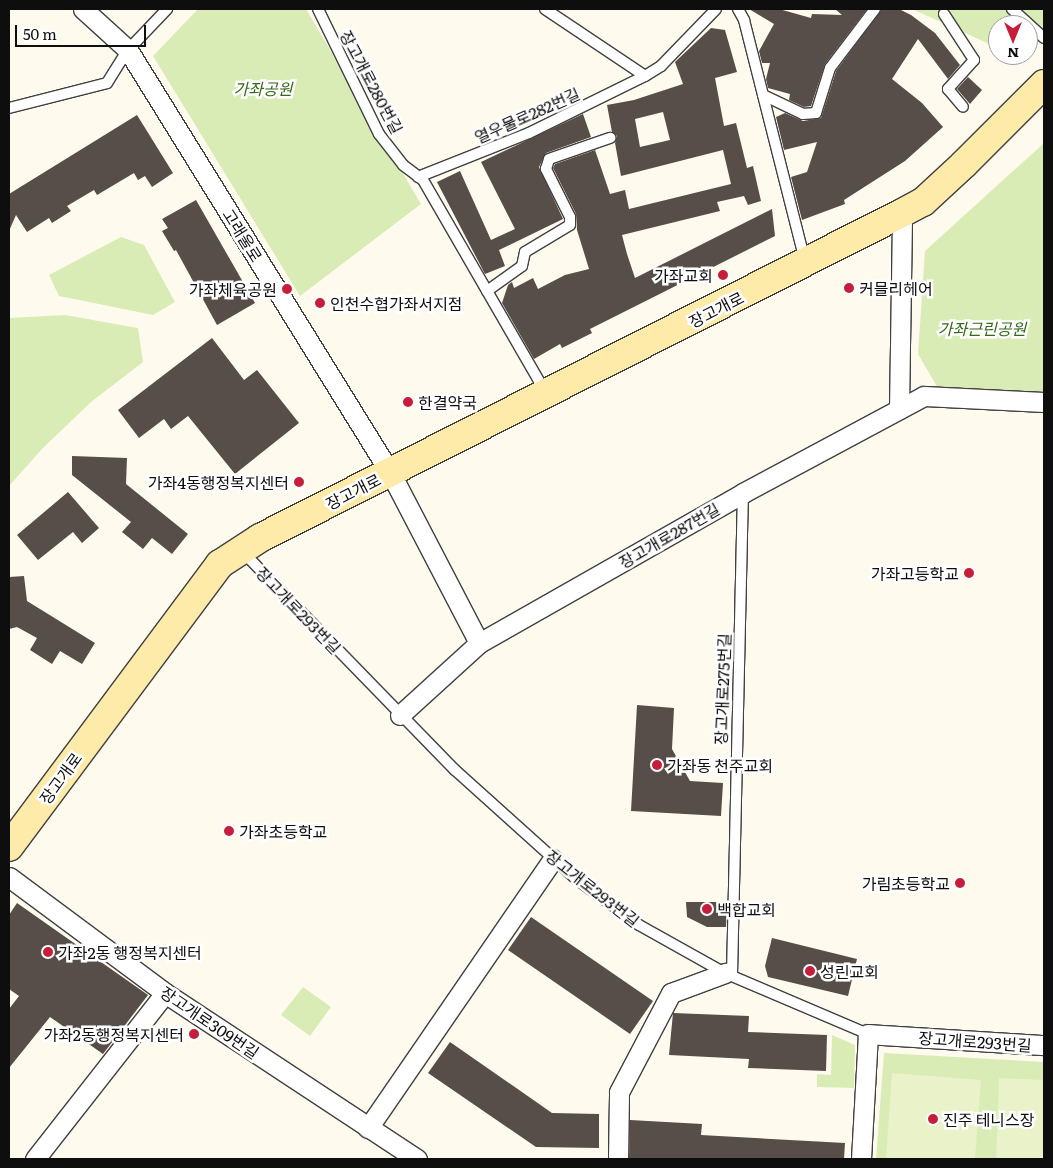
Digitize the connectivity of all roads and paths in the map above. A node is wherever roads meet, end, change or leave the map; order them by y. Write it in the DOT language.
graph roads {
  1 [pos="83,9"];
  2 [pos="167,9"];
  3 [pos="318,9"];
  4 [pos="545,9"];
  5 [pos="716,9"];
  6 [pos="738,9"];
  7 [pos="875,9"];
  8 [pos="1012,9"];
  9 [pos="944,14"];
  10 [pos="1044,38"];
  11 [pos="128,50"];
  12 [pos="645,76"];
  13 [pos="1044,84"];
  14 [pos="763,95"];
  15 [pos="963,107"];
  16 [pos="9,108"];
  17 [pos="610,138"];
  18 [pos="418,177"];
  19 [pos="902,213"];
  20 [pos="806,264"];
  21 [pos="487,291"];
  22 [pos="547,394"];
  23 [pos="1044,402"];
  24 [pos="899,409"];
  25 [pos="390,472"];
  26 [pos="743,493"];
  27 [pos="241,550"];
  28 [pos="479,643"];
  29 [pos="400,715"];
  30 [pos="9,847"];
  31 [pos="553,859"];
  32 [pos="9,877"];
  33 [pos="728,974"];
  34 [pos="166,993"];
  35 [pos="868,1034"];
  36 [pos="1044,1045"];
  37 [pos="368,1128"];
  38 [pos="35,1159"];
  39 [pos="417,1159"];
  40 [pos="618,1159"];
  41 [pos="861,1159"];
  1 -- 11 [label="street, 고래울로"];
  2 -- 11 [label="lane"];
  3 -- 18 [label="lane, 장고개로280번길"];
  4 -- 12 [label="lane"];
  5 -- 12 [label="lane, 열우물로282번길"];
  6 -- 14 [label="lane"];
  7 -- 14 [label="lane"];
  8 -- 10 [label="lane"];
  9 -- 15 [label="lane"];
  11 -- 16 [label="lane"];
  11 -- 25 [label="street, 고래울로"];
  12 -- 18 [label="lane, 열우물로282번길"];
  13 -- 19 [label="main road, 장고개로"];
  14 -- 20 [label="lane"];
  17 -- 21 [label="lane"];
  18 -- 21 [label="lane, 장고개로280번길"];
  19 -- 20 [label="main road, 장고개로"];
  19 -- 24 [label="street"];
  20 -- 22 [label="main road, 장고개로"];
  21 -- 22 [label="lane, 장고개로280번길"];
  22 -- 25 [label="main road, 장고개로"];
  23 -- 24 [label="street, 장고개로287번길"];
  24 -- 26 [label="street, 장고개로287번길"];
  25 -- 27 [label="main road, 장고개로"];
  25 -- 28 [label="street"];
  26 -- 28 [label="street, 장고개로287번길"];
  26 -- 33 [label="lane, 장고개로275번길"];
  27 -- 29 [label="lane, 장고개로293번길"];
  27 -- 30 [label="main road, 장고개로"];
  28 -- 29 [label="street, 장고개로287번길"];
  29 -- 31 [label="lane, 장고개로293번길"];
  31 -- 33 [label="lane, 장고개로293번길"];
  31 -- 37 [label="street"];
  32 -- 34 [label="street, 장고개로309번길"];
  33 -- 35 [label="lane, 장고개로293번길"];
  33 -- 40 [label="street"];
  34 -- 37 [label="street, 장고개로309번길"];
  34 -- 38 [label="street"];
  35 -- 36 [label="street, 장고개로293번길"];
  35 -- 41 [label="street"];
  37 -- 39 [label="street, 장고개로309번길"];
}
